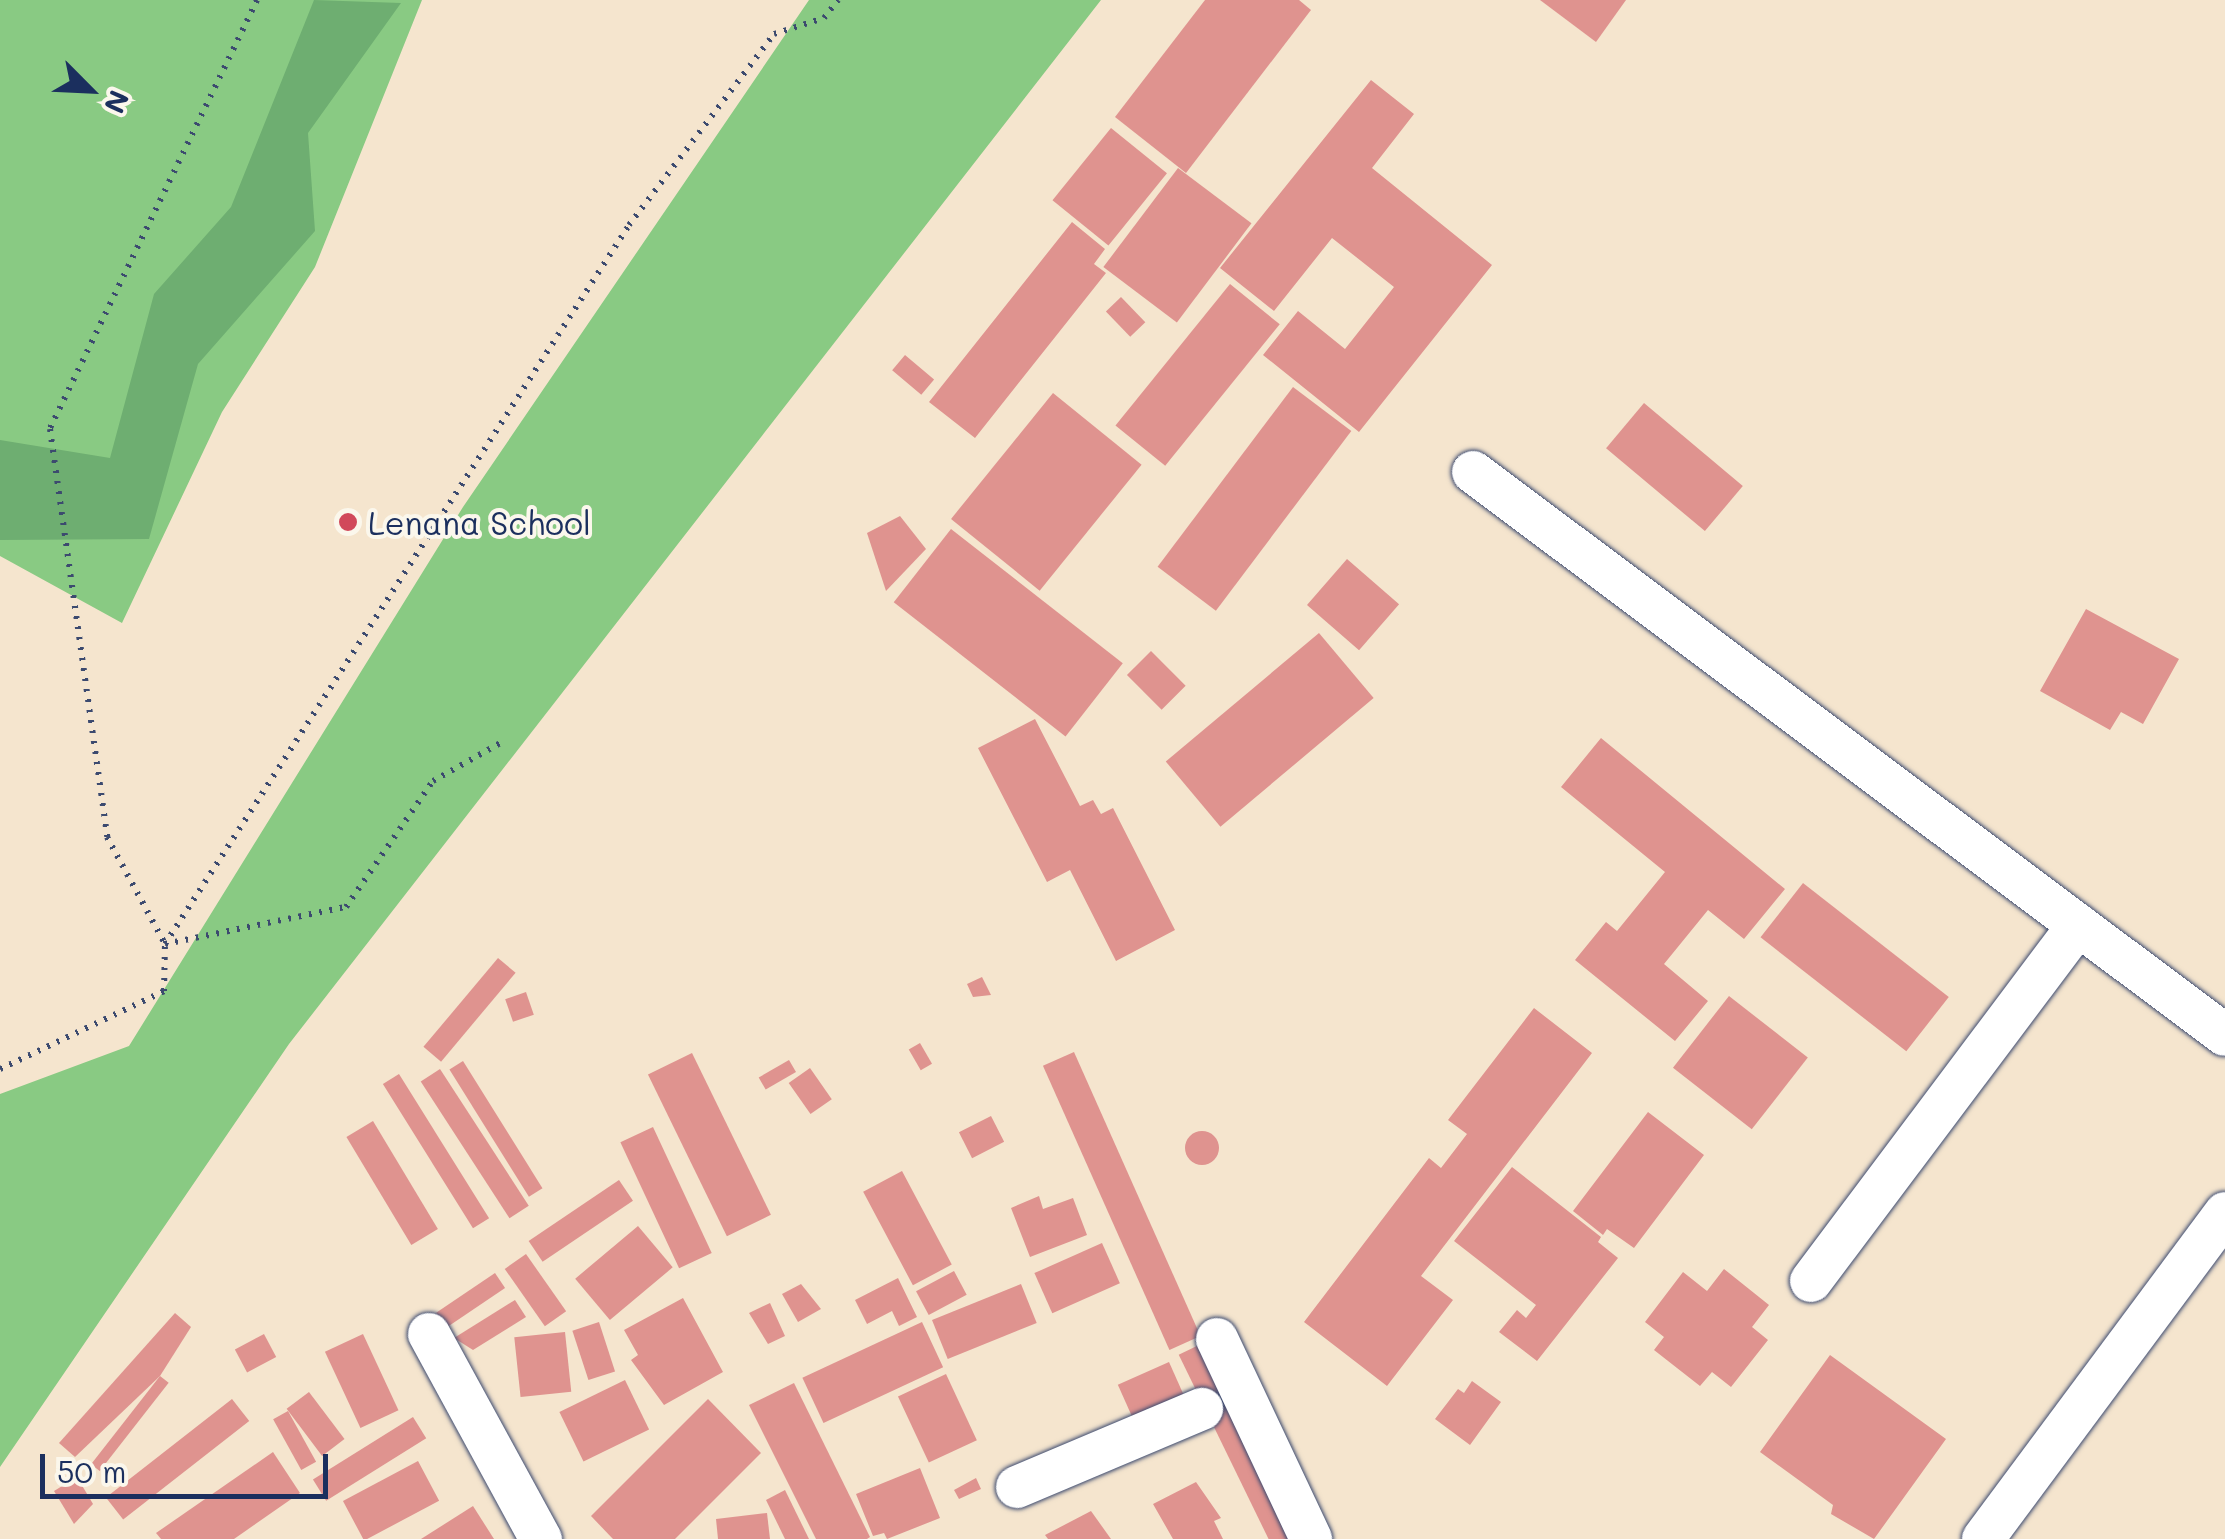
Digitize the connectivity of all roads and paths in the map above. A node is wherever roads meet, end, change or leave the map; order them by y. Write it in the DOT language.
graph roads {
  1 [pos="256,0"];
  2 [pos="838,0"];
  3 [pos="1473,472"];
  4 [pos="504,741"];
  5 [pos="2078,924"];
  6 [pos="165,944"];
  7 [pos="2225,1034"];
  8 [pos="0,1069"];
  9 [pos="2225,1212"];
  10 [pos="1810,1281"];
  11 [pos="429,1334"];
  12 [pos="1217,1338"];
  13 [pos="1202,1408"];
  14 [pos="1017,1487"];
  15 [pos="540,1539"];
  16 [pos="1310,1539"];
  17 [pos="1983,1539"];
  1 -- 6 [label="path"];
  2 -- 6 [label="path"];
  3 -- 5 [label="street"];
  4 -- 6 [label="path"];
  5 -- 7 [label="street"];
  5 -- 10 [label="street"];
  6 -- 8 [label="path"];
  9 -- 17 [label="street"];
  11 -- 15 [label="street"];
  12 -- 16 [label="street"];
  13 -- 14 [label="street"];
}
